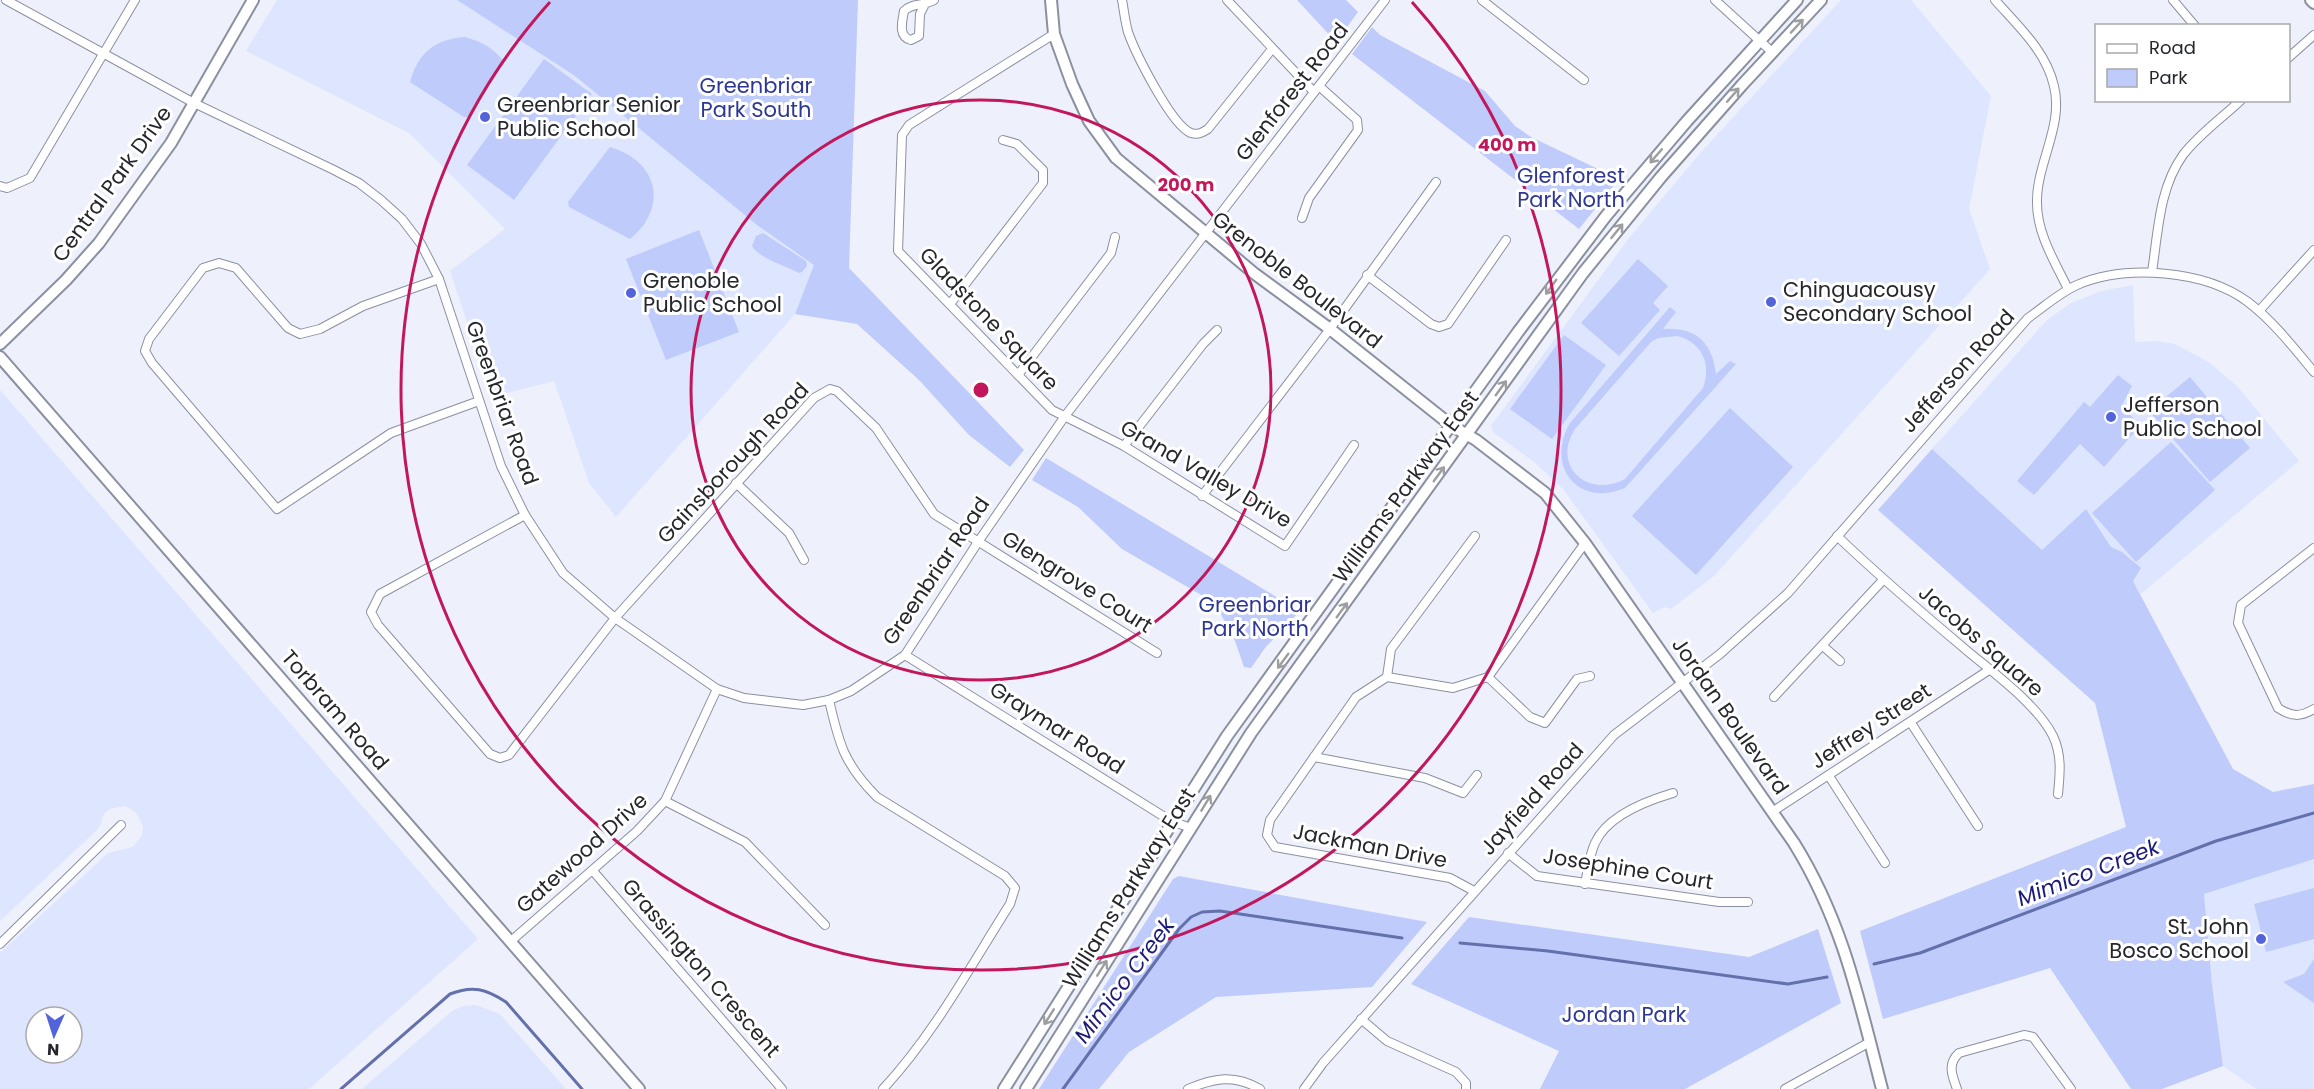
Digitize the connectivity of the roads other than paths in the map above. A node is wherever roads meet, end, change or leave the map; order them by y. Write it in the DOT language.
graph roads {
  1 [pos="6,0"];
  2 [pos="135,0"];
  3 [pos="253,0"];
  4 [pos="934,0"];
  5 [pos="1051,0"];
  6 [pos="1122,0"];
  7 [pos="1227,0"];
  8 [pos="1385,0"];
  9 [pos="1482,0"];
  10 [pos="1715,0"];
  11 [pos="1797,0"];
  12 [pos="1821,0"];
  13 [pos="1995,0"];
  14 [pos="2173,0"];
  15 [pos="924,6"];
  16 [pos="2194,24"];
  17 [pos="1054,34"];
  18 [pos="2314,35"];
  19 [pos="1759,40"];
  20 [pos="1272,49"];
  21 [pos="103,52"];
  22 [pos="1772,52"];
  23 [pos="2290,57"];
  24 [pos="1584,80"];
  25 [pos="1316,89"];
  26 [pos="2239,102"];
  27 [pos="194,103"];
  28 [pos="1003,140"];
  29 [pos="1436,182"];
  30 [pos="0,186"];
  31 [pos="1302,218"];
  32 [pos="1204,234"];
  33 [pos="1114,237"];
  34 [pos="1506,240"];
  35 [pos="2314,250"];
  36 [pos="2152,272"];
  37 [pos="1367,275"];
  38 [pos="439,279"];
  39 [pos="2068,289"];
  40 [pos="950,304"];
  41 [pos="2259,311"];
  42 [pos="1330,329"];
  43 [pos="1217,330"];
  44 [pos="0,344"];
  45 [pos="0,357"];
  46 [pos="2314,372"];
  47 [pos="1018,375"];
  48 [pos="479,401"];
  49 [pos="1065,416"];
  50 [pos="1452,426"];
  51 [pos="1467,435"];
  52 [pos="1354,445"];
  53 [pos="1124,446"];
  54 [pos="736,483"];
  55 [pos="1202,496"];
  56 [pos="525,515"];
  57 [pos="1474,536"];
  58 [pos="1838,536"];
  59 [pos="978,542"];
  60 [pos="1585,543"];
  61 [pos="2314,548"];
  62 [pos="804,560"];
  63 [pos="1883,579"];
  64 [pos="615,618"];
  65 [pos="1824,646"];
  66 [pos="1157,653"];
  67 [pos="905,655"];
  68 [pos="1840,661"];
  69 [pos="1989,670"];
  70 [pos="1590,676"];
  71 [pos="1387,677"];
  72 [pos="1488,677"];
  73 [pos="1682,684"];
  74 [pos="717,689"];
  75 [pos="1774,698"];
  76 [pos="828,700"];
  77 [pos="2314,709"];
  78 [pos="1911,723"];
  79 [pos="1314,757"];
  80 [pos="1477,775"];
  81 [pos="1829,776"];
  82 [pos="1673,793"];
  83 [pos="2058,794"];
  84 [pos="665,801"];
  85 [pos="1772,812"];
  86 [pos="1171,821"];
  87 [pos="121,825"];
  88 [pos="1978,826"];
  89 [pos="1191,828"];
  90 [pos="1508,853"];
  91 [pos="1885,863"];
  92 [pos="593,871"];
  93 [pos="1585,884"];
  94 [pos="1473,891"];
  95 [pos="1748,902"];
  96 [pos="825,925"];
  97 [pos="511,941"];
  98 [pos="0,944"];
  99 [pos="1361,1019"];
  100 [pos="1870,1042"];
  101 [pos="639,1089"];
  102 [pos="782,1089"];
  103 [pos="883,1089"];
  104 [pos="1004,1089"];
  105 [pos="1026,1089"];
  106 [pos="1188,1089"];
  107 [pos="1260,1089"];
  108 [pos="1304,1089"];
  109 [pos="1466,1089"];
  110 [pos="1785,1089"];
  111 [pos="1882,1089"];
  112 [pos="1957,1089"];
  113 [pos="2071,1089"];
  1 -- 21 [label="street, Greenbriar Road"];
  2 -- 21 [label="street"];
  3 -- 27 [label="main road, Central Park Drive"];
  4 -- 15 [label="street"];
  5 -- 17 [label="main road, Grenoble Boulevard"];
  6 -- 20 [label="street"];
  7 -- 20 [label="street"];
  8 -- 25 [label="street, Glenforest Road"];
  9 -- 24 [label="street"];
  10 -- 19 [label="street"];
  11 -- 19 [label="main road, Williams Parkway East"];
  22 -- 12 [label="main road, Williams Parkway East, one-way"];
  13 -- 39 [label="street"];
  14 -- 16 [label="street"];
  15 -- 15 [label="street"];
  17 -- 32 [label="main road, Grenoble Boulevard"];
  17 -- 40 [label="street, Gladstone Square"];
  18 -- 23 [label="street"];
  19 -- 22 [label="street"];
  19 -- 50 [label="main road, Williams Parkway East, one-way"];
  20 -- 25 [label="street"];
  21 -- 27 [label="street, Greenbriar Road"];
  21 -- 30 [label="street"];
  51 -- 22 [label="main road, Williams Parkway East, one-way"];
  25 -- 31 [label="street"];
  25 -- 32 [label="street, Glenforest Road"];
  26 -- 36 [label="street"];
  27 -- 38 [label="street, Greenbriar Road"];
  27 -- 44 [label="main road, Central Park Drive"];
  28 -- 40 [label="street"];
  29 -- 37 [label="street"];
  32 -- 42 [label="main road, Grenoble Boulevard"];
  32 -- 49 [label="street, Greenbriar Road"];
  33 -- 47 [label="street"];
  34 -- 37 [label="street"];
  35 -- 41 [label="street"];
  36 -- 39 [label="street, Jefferson Road"];
  36 -- 41 [label="street, Jefferson Road"];
  37 -- 42 [label="street"];
  38 -- 48 [label="street, Greenbriar Road"];
  38 -- 48 [label="street"];
  39 -- 58 [label="street, Jefferson Road"];
  40 -- 47 [label="street, Gladstone Square"];
  41 -- 46 [label="street, Jefferson Road"];
  42 -- 50 [label="main road, Grenoble Boulevard"];
  42 -- 55 [label="street"];
  43 -- 53 [label="street"];
  45 -- 97 [label="main road, Torbram Road"];
  47 -- 49 [label="street, Gladstone Square"];
  48 -- 56 [label="street, Greenbriar Road"];
  49 -- 53 [label="street, Grand Valley Drive"];
  49 -- 59 [label="street, Greenbriar Road"];
  50 -- 51 [label="main road, Jordan Boulevard"];
  50 -- 86 [label="main road, Williams Parkway East, one-way"];
  51 -- 60 [label="main road, Jordan Boulevard"];
  89 -- 51 [label="main road, Williams Parkway East, one-way"];
  52 -- 55 [label="street, Grand Valley Drive"];
  53 -- 55 [label="street, Grand Valley Drive"];
  54 -- 59 [label="street, Gainsborough Road"];
  54 -- 62 [label="street"];
  54 -- 64 [label="street, Gainsborough Road"];
  56 -- 64 [label="street, Greenbriar Road"];
  56 -- 64 [label="street, Gainsborough Road"];
  57 -- 71 [label="street"];
  58 -- 63 [label="street, Jacobs Square"];
  58 -- 73 [label="street, Jefferson Road"];
  59 -- 66 [label="street, Glengrove Court"];
  59 -- 67 [label="street, Greenbriar Road"];
  60 -- 72 [label="street"];
  60 -- 73 [label="main road, Jordan Boulevard"];
  61 -- 77 [label="street"];
  63 -- 65 [label="street"];
  63 -- 69 [label="street, Jacobs Square"];
  64 -- 74 [label="street, Greenbriar Road"];
  65 -- 68 [label="street"];
  65 -- 75 [label="street"];
  67 -- 76 [label="street, Greenbriar Road"];
  67 -- 86 [label="street, Graymar Road"];
  69 -- 78 [label="street, Jeffrey Street"];
  69 -- 83 [label="street, Jacobs Square"];
  70 -- 72 [label="street"];
  71 -- 72 [label="street"];
  71 -- 79 [label="street, Jackman Drive"];
  73 -- 85 [label="main road, Jordan Boulevard"];
  73 -- 90 [label="street, Jayfield Road"];
  74 -- 76 [label="street, Greenbriar Road"];
  74 -- 84 [label="street, Gatewood Drive"];
  76 -- 103 [label="street"];
  78 -- 81 [label="street, Jeffrey Street"];
  78 -- 88 [label="street"];
  79 -- 80 [label="street"];
  79 -- 94 [label="street, Jackman Drive"];
  81 -- 85 [label="street, Jeffrey Street"];
  81 -- 91 [label="street"];
  82 -- 93 [label="street"];
  84 -- 92 [label="street, Gatewood Drive"];
  84 -- 96 [label="street"];
  85 -- 100 [label="main road, Jordan Boulevard"];
  86 -- 89 [label="street, Graymar Road"];
  86 -- 104 [label="main road, Williams Parkway East, one-way"];
  87 -- 98 [label="street"];
  105 -- 89 [label="main road, Williams Parkway East, one-way"];
  90 -- 93 [label="street, Josephine Court"];
  90 -- 94 [label="street, Jayfield Road"];
  92 -- 97 [label="street, Gatewood Drive"];
  92 -- 102 [label="street, Grassington Crescent"];
  93 -- 95 [label="street, Josephine Court"];
  94 -- 99 [label="street, Jayfield Road"];
  97 -- 101 [label="main road, Torbram Road"];
  99 -- 108 [label="street, Jayfield Road"];
  99 -- 109 [label="street"];
  100 -- 110 [label="street"];
  100 -- 111 [label="main road, Jordan Boulevard"];
  106 -- 107 [label="street"];
  112 -- 113 [label="street"];
}
